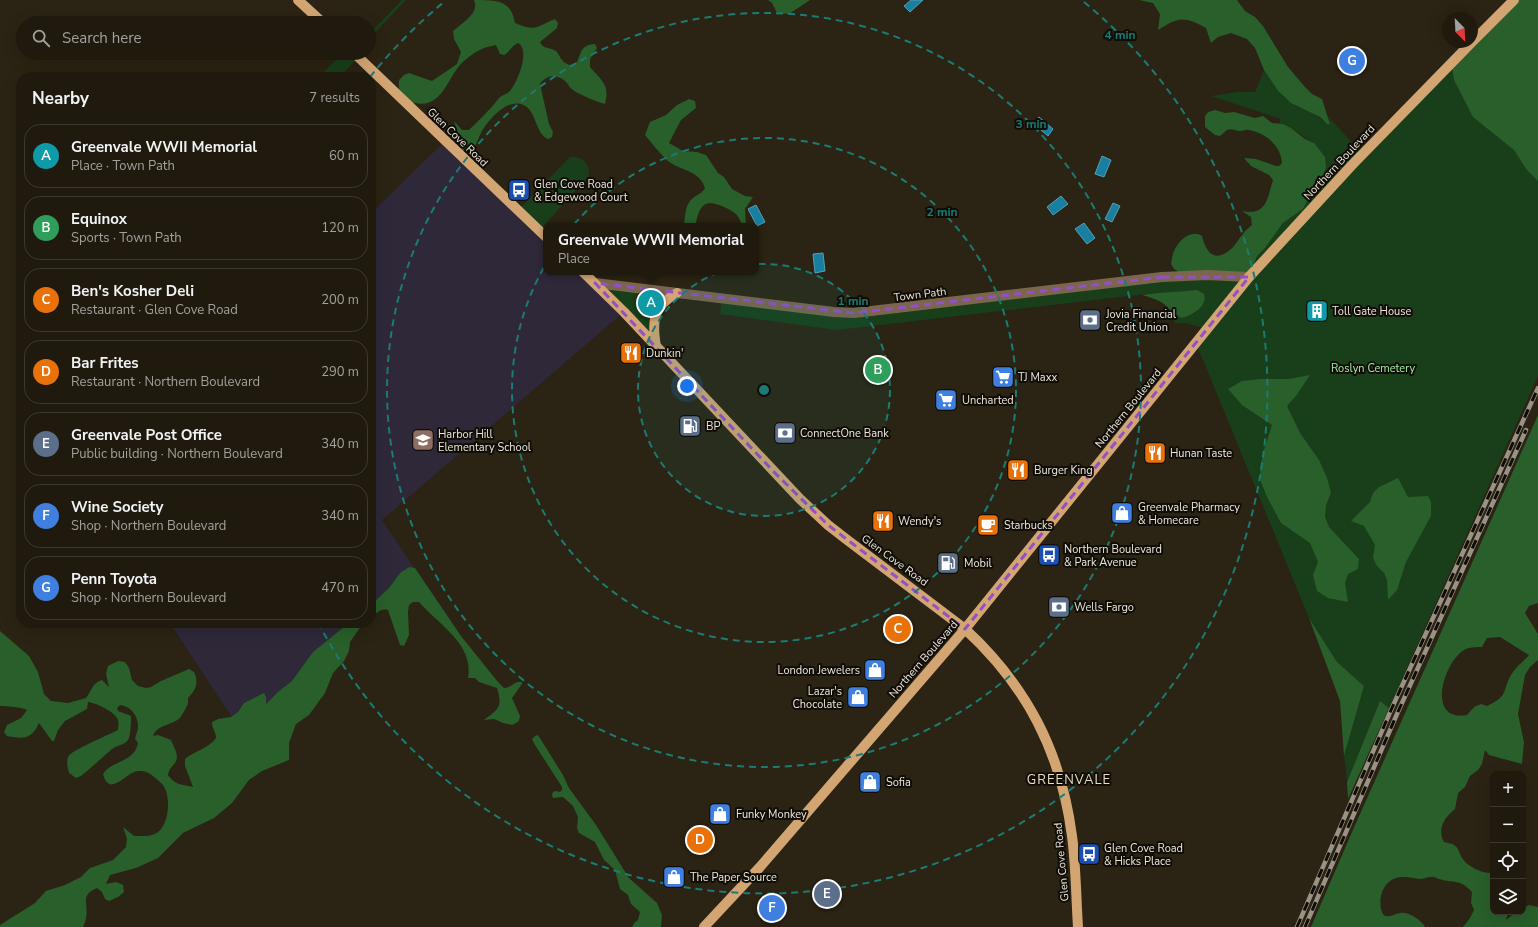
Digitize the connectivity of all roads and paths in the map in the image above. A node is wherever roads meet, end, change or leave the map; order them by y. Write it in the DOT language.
graph roads {
  1 [pos="298,0"];
  2 [pos="1514,0"];
  3 [pos="315,16"];
  4 [pos="1478,36"];
  5 [pos="1466,48"];
  6 [pos="361,60"];
  7 [pos="374,72"];
  8 [pos="376,74"];
  9 [pos="543,235"];
  10 [pos="587,275"];
  11 [pos="1249,277"];
  12 [pos="595,283"];
  13 [pos="677,293"];
  14 [pos="656,347"];
  15 [pos="965,629"];
  16 [pos="704,927"];
  17 [pos="1078,927"];
  1 -- 3 [label="main road"];
  2 -- 4 [label="main road, Northern Boulevard"];
  5 -- 11 [label="main road, Northern Boulevard"];
  6 -- 7 [label="main road, Glen Cove Road"];
  8 -- 9 [label="main road, Glen Cove Road"];
  10 -- 12 [label="main road, Glen Cove Road"];
  11 -- 13 [label="street, Town Path"];
  11 -- 15 [label="main road, Northern Boulevard"];
  12 -- 13 [label="street, Town Path"];
  12 -- 14 [label="main road, Glen Cove Road"];
  13 -- 14 [label="main road"];
  14 -- 15 [label="main road, Glen Cove Road"];
  15 -- 16 [label="main road, Northern Boulevard"];
  15 -- 17 [label="main road, Glen Cove Road"];
}
